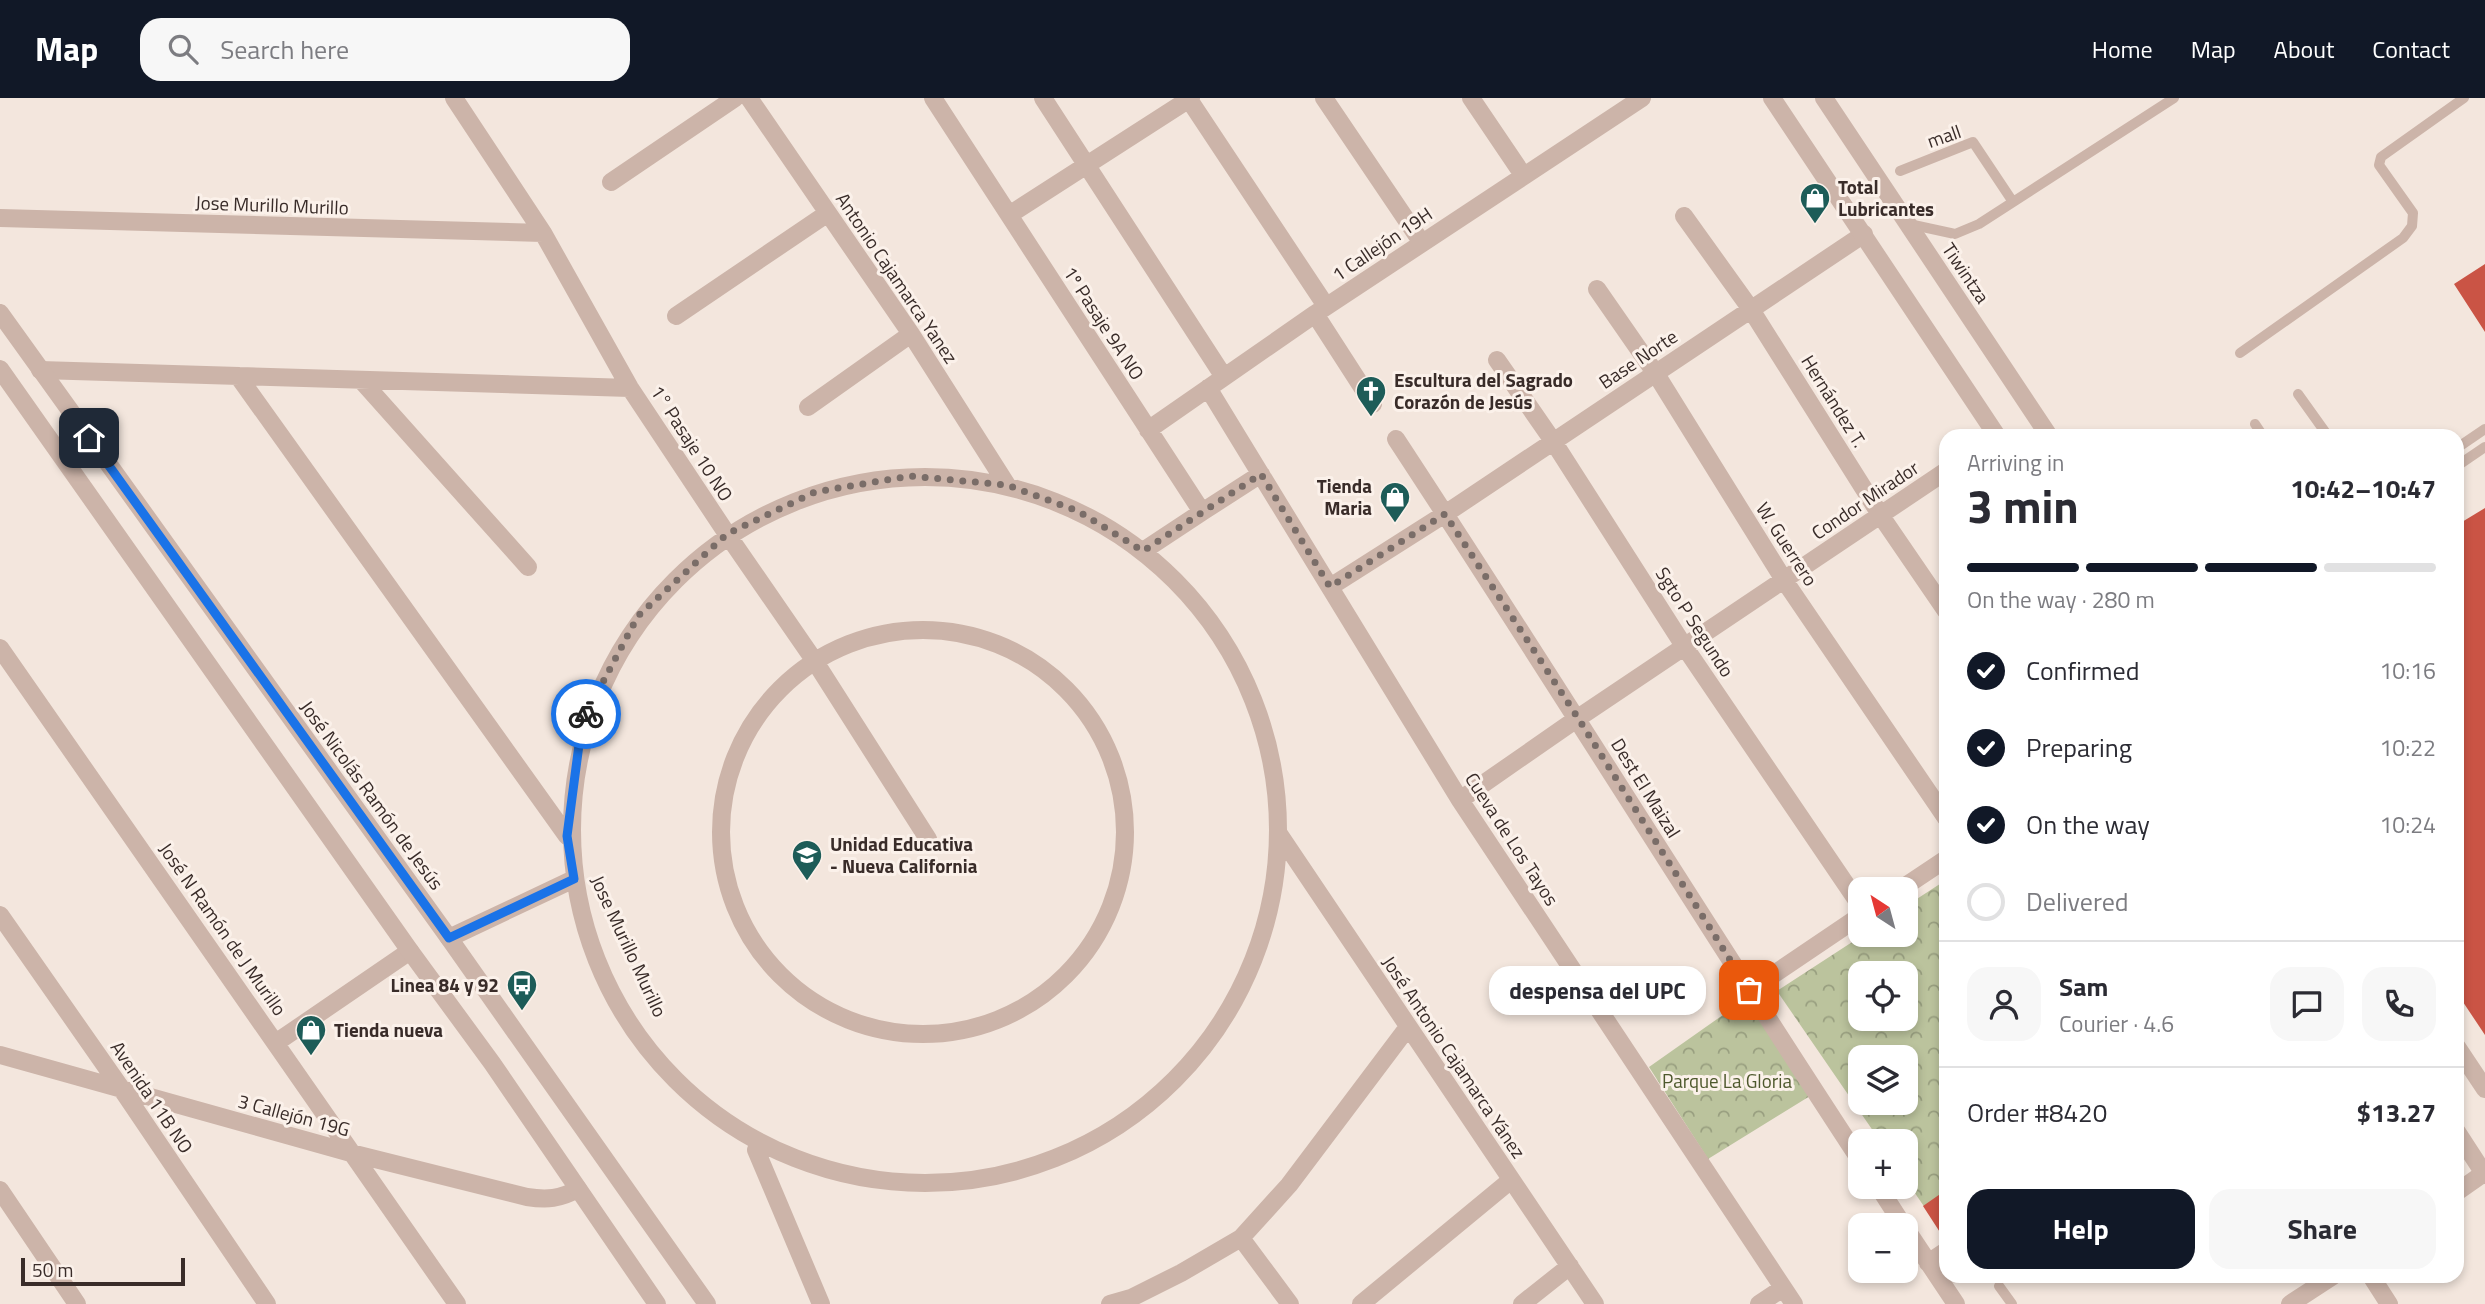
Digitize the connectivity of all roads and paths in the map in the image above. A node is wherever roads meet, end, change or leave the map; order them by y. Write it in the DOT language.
graph roads {
  1 [pos="735,98"];
  2 [pos="749,98"];
  3 [pos="933,98"];
  4 [pos="1043,98"];
  5 [pos="1189,98"];
  6 [pos="1324,98"];
  7 [pos="1471,98"];
  8 [pos="1609,98"];
  9 [pos="1642,98"];
  10 [pos="1772,98"];
  11 [pos="1824,98"];
  12 [pos="2174,98"];
  13 [pos="2464,98"];
  14 [pos="456,99"];
  15 [pos="1619,113"];
  16 [pos="1087,164"];
  17 [pos="1900,171"];
  18 [pos="1523,174"];
  19 [pos="611,182"];
  20 [pos="2013,202"];
  21 [pos="828,213"];
  22 [pos="1009,215"];
  23 [pos="1684,216"];
  24 [pos="0,218"];
  25 [pos="1909,224"];
  26 [pos="543,233"];
  27 [pos="1864,234"];
  28 [pos="1422,243"];
  29 [pos="1597,289"];
  30 [pos="1750,308"];
  31 [pos="1321,310"];
  32 [pos="0,313"];
  33 [pos="676,316"];
  34 [pos="911,334"];
  35 [pos="2240,354"];
  36 [pos="1497,360"];
  37 [pos="0,369"];
  38 [pos="40,370"];
  39 [pos="1656,374"];
  40 [pos="238,376"];
  41 [pos="1224,377"];
  42 [pos="361,380"];
  43 [pos="630,388"];
  44 [pos="1208,388"];
  45 [pos="2298,394"];
  46 [pos="1373,404"];
  47 [pos="808,407"];
  48 [pos="2255,424"];
  49 [pos="1992,429"];
  50 [pos="2044,429"];
  51 [pos="2258,429"];
  52 [pos="2323,429"];
  53 [pos="2485,429"];
  54 [pos="1149,430"];
  55 [pos="1396,439"];
  56 [pos="1553,441"];
  57 [pos="2464,443"];
  58 [pos="2485,447"];
  59 [pos="2464,461"];
  60 [pos="1261,474"];
  61 [pos="1939,476"];
  62 [pos="1007,485"];
  63 [pos="1202,512"];
  64 [pos="1445,514"];
  65 [pos="1881,516"];
  66 [pos="727,534"];
  67 [pos="1143,551"];
  68 [pos="527,568"];
  69 [pos="1784,580"];
  70 [pos="1330,587"];
  71 [pos="1939,601"];
  72 [pos="1684,646"];
  73 [pos="0,648"];
  74 [pos="814,660"];
  75 [pos="1578,718"];
  76 [pos="1460,800"];
  77 [pos="1939,808"];
  78 [pos="1279,834"];
  79 [pos="567,836"];
  80 [pos="928,839"];
  81 [pos="1939,864"];
  82 [pos="1918,878"];
  83 [pos="574,879"];
  84 [pos="1848,887"];
  85 [pos="0,915"];
  86 [pos="1848,924"];
  87 [pos="449,938"];
  88 [pos="410,951"];
  89 [pos="1749,990"];
  90 [pos="1408,1027"];
  91 [pos="276,1042"];
  92 [pos="0,1055"];
  93 [pos="2464,1058"];
  94 [pos="2485,1090"];
  95 [pos="123,1091"];
  96 [pos="1848,1142"];
  97 [pos="2464,1142"];
  98 [pos="756,1150"];
  99 [pos="351,1153"];
  100 [pos="2485,1174"];
  101 [pos="1511,1180"];
  102 [pos="2464,1188"];
  103 [pos="578,1189"];
  104 [pos="0,1190"];
  105 [pos="1241,1238"];
  106 [pos="1918,1248"];
  107 [pos="1939,1256"];
  108 [pos="1928,1263"];
  109 [pos="1570,1266"];
  110 [pos="1939,1279"];
  111 [pos="1942,1283"];
  112 [pos="2322,1283"];
  113 [pos="2376,1283"];
  114 [pos="1999,1286"];
  115 [pos="1783,1288"];
  116 [pos="77,1304"];
  117 [pos="267,1304"];
  118 [pos="457,1304"];
  119 [pos="657,1304"];
  120 [pos="707,1304"];
  121 [pos="821,1304"];
  122 [pos="1110,1304"];
  123 [pos="1290,1304"];
  124 [pos="1361,1304"];
  125 [pos="1522,1304"];
  126 [pos="1595,1304"];
  127 [pos="1759,1304"];
  128 [pos="1794,1304"];
  129 [pos="1956,1304"];
  130 [pos="2012,1304"];
  131 [pos="2290,1304"];
  132 [pos="2389,1304"];
  1 -- 19 [label="street"];
  2 -- 21 [label="street, Antonio Cajamarca Yanez"];
  3 -- 22 [label="street, 1º Pasaje 9A NO"];
  4 -- 16 [label="street"];
  5 -- 16 [label="street"];
  5 -- 31 [label="street"];
  6 -- 28 [label="street"];
  7 -- 18 [label="street"];
  8 -- 15 [label="street"];
  9 -- 15 [label="street, 1 Callejón 19H"];
  10 -- 27 [label="street"];
  11 -- 25 [label="street, Tiwintza"];
  12 -- 20 [label="lane"];
  13 -- 35 [label="lane"];
  14 -- 26 [label="street, 1° Pasaje 10 NO"];
  15 -- 18 [label="street, 1 Callejón 19H"];
  16 -- 22 [label="street"];
  16 -- 41 [label="street"];
  17 -- 20 [label="lane, mall"];
  18 -- 28 [label="street, 1 Callejón 19H"];
  20 -- 25 [label="lane"];
  21 -- 33 [label="street"];
  21 -- 34 [label="street, Antonio Cajamarca Yanez"];
  22 -- 54 [label="street, 1º Pasaje 9A NO"];
  23 -- 30 [label="street, Hernández T."];
  24 -- 26 [label="street, Jose Murillo Murillo"];
  25 -- 50 [label="street, Tiwintza"];
  26 -- 43 [label="street, 1° Pasaje 10 NO"];
  27 -- 30 [label="street, Base Norte"];
  27 -- 49 [label="street"];
  28 -- 31 [label="street, 1 Callejón 19H"];
  29 -- 39 [label="street, W. Guerrero"];
  30 -- 39 [label="street, Base Norte"];
  30 -- 65 [label="street, Hernández T."];
  31 -- 41 [label="street, 1 Callejón 19H"];
  31 -- 46 [label="street"];
  32 -- 38 [label="street, José Nicolás Ramón de Jesús"];
  34 -- 47 [label="street"];
  34 -- 62 [label="street, Antonio Cajamarca Yanez"];
  36 -- 56 [label="street, Sgto P Segundo"];
  37 -- 88 [label="street"];
  38 -- 40 [label="street"];
  38 -- 87 [label="street, José Nicolás Ramón de Jesús"];
  39 -- 56 [label="street, Base Norte"];
  39 -- 69 [label="street, W. Guerrero"];
  40 -- 42 [label="street"];
  40 -- 79 [label="street"];
  41 -- 44 [label="street, 1 Callejón 19H"];
  42 -- 43 [label="street"];
  42 -- 68 [label="street"];
  43 -- 66 [label="street, 1° Pasaje 10 NO"];
  44 -- 54 [label="street, 1 Callejón 19H"];
  44 -- 60 [label="street, Cueva de Los Tayos"];
  45 -- 52 [label="lane"];
  48 -- 51 [label="lane"];
  53 -- 57 [label="lane"];
  54 -- 63 [label="street, 1º Pasaje 9A NO"];
  55 -- 64 [label="street, Dest El Maizal"];
  56 -- 64 [label="street, Base Norte"];
  56 -- 72 [label="street, Sgto P Segundo"];
  58 -- 59 [label="lane"];
  60 -- 63 [label="street"];
  60 -- 70 [label="street, Cueva de Los Tayos"];
  61 -- 65 [label="street, Condor Mirador"];
  62 -- 66 [label="street, Jose Murillo Murillo"];
  62 -- 67 [label="street, Jose Murillo Murillo"];
  63 -- 67 [label="street"];
  64 -- 70 [label="street, Base Norte"];
  64 -- 75 [label="street, Dest El Maizal"];
  65 -- 69 [label="street, Condor Mirador"];
  65 -- 71 [label="street, Hernández T."];
  66 -- 74 [label="street, 1° Pasaje 10 NO"];
  66 -- 79 [label="street, Jose Murillo Murillo"];
  67 -- 78 [label="street, Jose Murillo Murillo"];
  69 -- 72 [label="street, Condor Mirador"];
  69 -- 77 [label="street, W. Guerrero"];
  70 -- 76 [label="street, Cueva de Los Tayos"];
  72 -- 75 [label="street, Condor Mirador"];
  72 -- 84 [label="street, Sgto P Segundo"];
  73 -- 91 [label="street, José N Ramón de J Murillo"];
  74 -- 74 [label="street"];
  74 -- 80 [label="street, 1° Pasaje 10 NO"];
  75 -- 76 [label="street, Condor Mirador"];
  75 -- 89 [label="street, Dest El Maizal"];
  76 -- 115 [label="street, Cueva de Los Tayos"];
  78 -- 90 [label="street, José Antonio Cajamarca Yánez"];
  78 -- 98 [label="street, Jose Murillo Murillo"];
  79 -- 83 [label="street, Jose Murillo Murillo"];
  81 -- 82 [label="street"];
  83 -- 87 [label="street"];
  83 -- 98 [label="street, Jose Murillo Murillo"];
  85 -- 95 [label="street, Avenida 11B NO"];
  86 -- 89 [label="street"];
  87 -- 120 [label="street, José Nicolás Ramón de Jesús"];
  88 -- 91 [label="street"];
  88 -- 103 [label="street"];
  89 -- 96 [label="street, Dest El Maizal"];
  90 -- 101 [label="street, José Antonio Cajamarca Yánez"];
  90 -- 105 [label="street"];
  91 -- 99 [label="street, José N Ramón de J Murillo"];
  92 -- 95 [label="street, 3 Callejón 19G"];
  93 -- 94 [label="street"];
  95 -- 99 [label="street, 3 Callejón 19G"];
  95 -- 117 [label="street, Avenida 11B NO"];
  97 -- 100 [label="street"];
  98 -- 121 [label="street"];
  99 -- 103 [label="street, 3 Callejón 19G"];
  99 -- 118 [label="street, José N Ramón de J Murillo"];
  100 -- 102 [label="street"];
  101 -- 109 [label="street, José Antonio Cajamarca Yánez"];
  101 -- 124 [label="street"];
  103 -- 119 [label="street"];
  104 -- 116 [label="street"];
  105 -- 122 [label="street"];
  105 -- 123 [label="street"];
  106 -- 108 [label="street"];
  107 -- 108 [label="street"];
  108 -- 110 [label="street"];
  109 -- 125 [label="street"];
  109 -- 126 [label="street, José Antonio Cajamarca Yánez"];
  111 -- 129 [label="street"];
  112 -- 131 [label="street"];
  113 -- 132 [label="street"];
  114 -- 130 [label="lane"];
  115 -- 127 [label="street"];
  115 -- 128 [label="street, Cueva de Los Tayos"];
}
